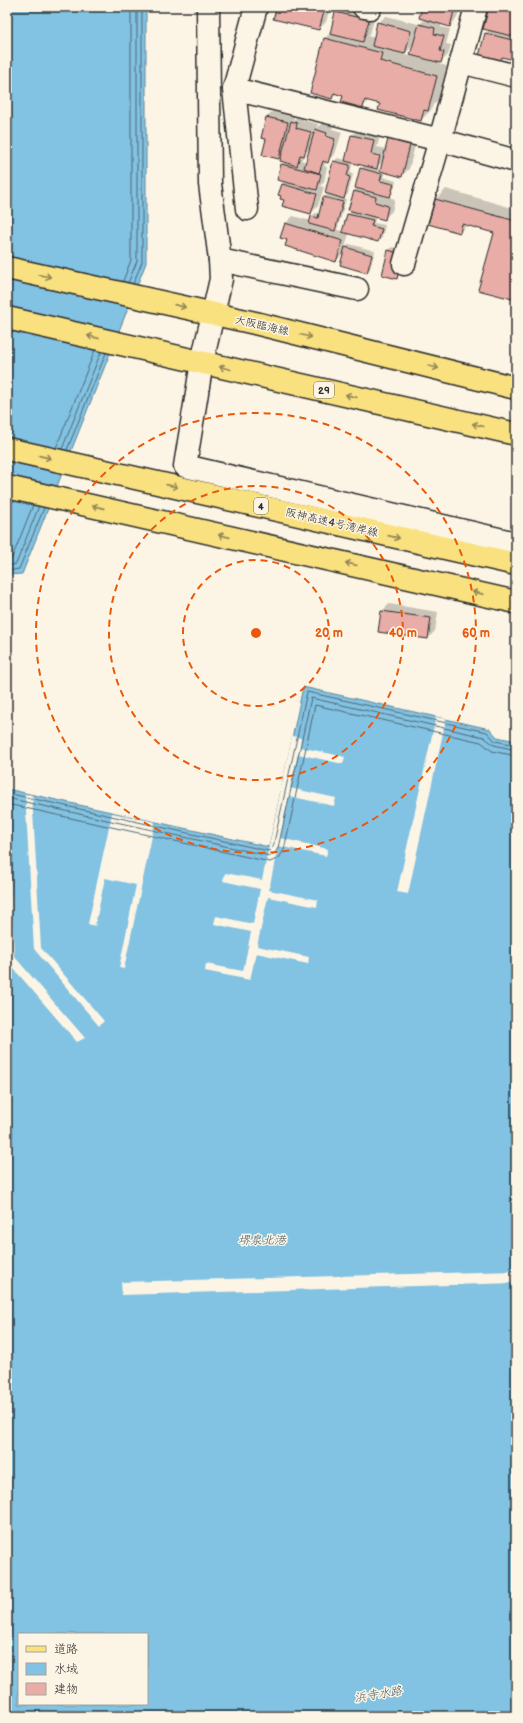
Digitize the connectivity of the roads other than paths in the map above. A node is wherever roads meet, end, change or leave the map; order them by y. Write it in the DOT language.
graph roads {
  1 [pos="208,7"];
  2 [pos="256,7"];
  3 [pos="476,7"];
  4 [pos="461,62"];
  5 [pos="516,76"];
  6 [pos="234,89"];
  7 [pos="440,140"];
  8 [pos="516,161"];
  9 [pos="247,209"];
  10 [pos="220,260"];
  11 [pos="404,264"];
  12 [pos="7,268"];
  13 [pos="357,289"];
  14 [pos="213,314"];
  15 [pos="7,318"];
  16 [pos="202,362"];
  17 [pos="516,388"];
  18 [pos="516,434"];
  19 [pos="7,449"];
  20 [pos="7,487"];
  21 [pos="516,543"];
  22 [pos="516,564"];
  23 [pos="516,602"];
  1 -- 10 [label="street"];
  2 -- 6 [label="street"];
  3 -- 4 [label="street"];
  4 -- 5 [label="street"];
  4 -- 7 [label="street"];
  6 -- 7 [label="street"];
  6 -- 9 [label="street"];
  7 -- 8 [label="street"];
  7 -- 11 [label="street"];
  10 -- 13 [label="street"];
  10 -- 14 [label="street"];
  12 -- 14 [label="main road, 大阪臨海線, one-way"];
  14 -- 16 [label="street"];
  14 -- 17 [label="main road, 大阪臨海線, one-way"];
  16 -- 15 [label="main road, 29, one-way"];
  18 -- 16 [label="main road, 29, one-way"];
  16 -- 21 [label="street"];
  19 -- 22 [label="main road, 阪神高速4号湾岸線 / 4, one-way"];
  23 -- 20 [label="main road, one-way"];
}
